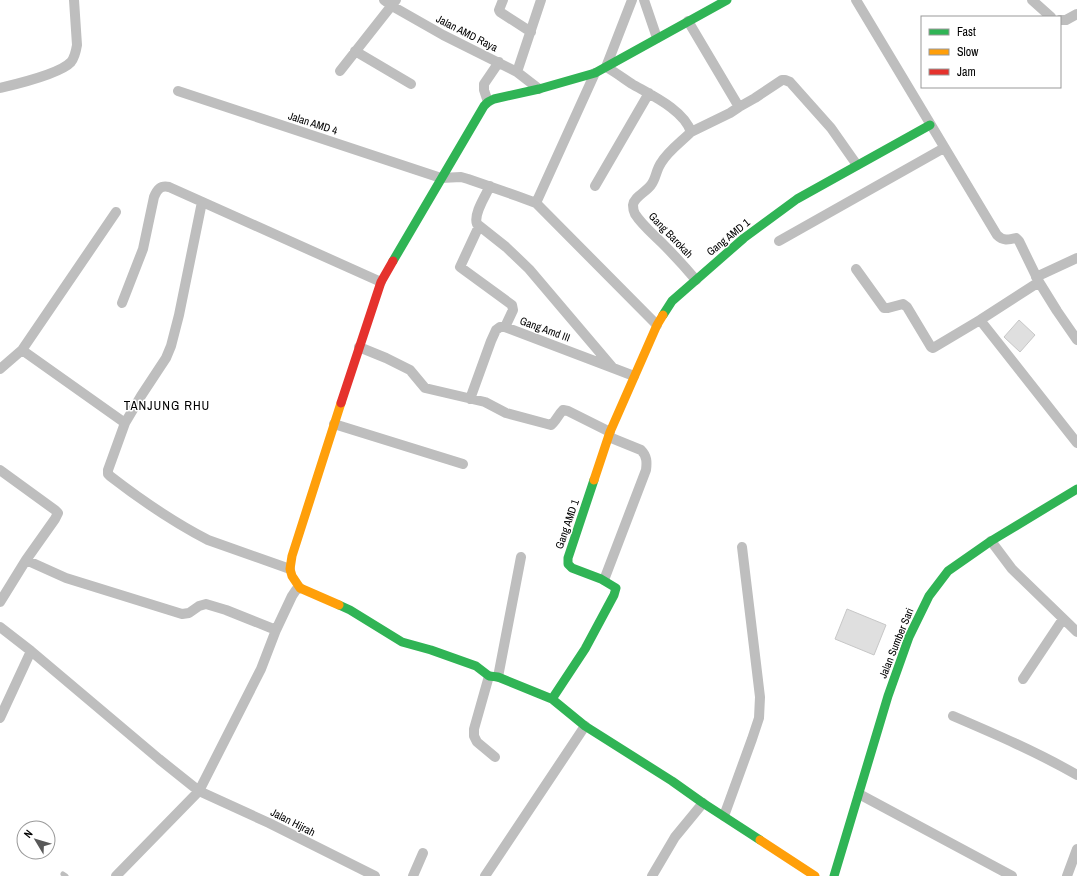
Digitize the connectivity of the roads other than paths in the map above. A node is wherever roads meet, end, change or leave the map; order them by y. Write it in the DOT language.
graph roads {
  1 [pos="74,0"];
  2 [pos="384,0"];
  3 [pos="503,0"];
  4 [pos="541,0"];
  5 [pos="632,0"];
  6 [pos="644,0"];
  7 [pos="856,0"];
  8 [pos="1033,0"];
  9 [pos="722,1"];
  10 [pos="394,3"];
  11 [pos="1077,14"];
  12 [pos="1050,16"];
  13 [pos="1061,20"];
  14 [pos="688,21"];
  15 [pos="530,32"];
  16 [pos="657,38"];
  17 [pos="356,51"];
  18 [pos="499,62"];
  19 [pos="606,67"];
  20 [pos="340,71"];
  21 [pos="517,72"];
  22 [pos="595,73"];
  23 [pos="411,84"];
  24 [pos="0,88"];
  25 [pos="539,89"];
  26 [pos="178,91"];
  27 [pos="649,94"];
  28 [pos="488,102"];
  29 [pos="739,107"];
  30 [pos="930,125"];
  31 [pos="691,132"];
  32 [pos="944,148"];
  33 [pos="858,165"];
  34 [pos="441,178"];
  35 [pos="490,186"];
  36 [pos="595,186"];
  37 [pos="202,202"];
  38 [pos="536,203"];
  39 [pos="116,212"];
  40 [pos="479,226"];
  41 [pos="778,241"];
  42 [pos="1077,258"];
  43 [pos="856,268"];
  44 [pos="1037,279"];
  45 [pos="696,280"];
  46 [pos="381,282"];
  47 [pos="122,303"];
  48 [pos="980,320"];
  49 [pos="656,325"];
  50 [pos="505,327"];
  51 [pos="1077,340"];
  52 [pos="359,346"];
  53 [pos="22,350"];
  54 [pos="613,368"];
  55 [pos="0,369"];
  56 [pos="634,376"];
  57 [pos="470,399"];
  58 [pos="125,423"];
  59 [pos="334,424"];
  60 [pos="609,434"];
  61 [pos="1077,444"];
  62 [pos="463,464"];
  63 [pos="0,470"];
  64 [pos="1077,489"];
  65 [pos="991,541"];
  66 [pos="742,547"];
  67 [pos="521,558"];
  68 [pos="26,560"];
  69 [pos="290,569"];
  70 [pos="604,580"];
  71 [pos="300,588"];
  72 [pos="0,602"];
  73 [pos="1063,618"];
  74 [pos="0,627"];
  75 [pos="276,630"];
  76 [pos="1077,632"];
  77 [pos="31,651"];
  78 [pos="493,676"];
  79 [pos="1023,679"];
  80 [pos="552,699"];
  81 [pos="953,716"];
  82 [pos="0,718"];
  83 [pos="585,726"];
  84 [pos="495,757"];
  85 [pos="1077,775"];
  86 [pos="199,791"];
  87 [pos="859,794"];
  88 [pos="703,803"];
  89 [pos="724,816"];
  90 [pos="1077,849"];
  91 [pos="423,853"];
  92 [pos="358,872"];
  93 [pos="116,876"];
  94 [pos="374,876"];
  95 [pos="413,876"];
  96 [pos="485,876"];
  97 [pos="652,876"];
  98 [pos="815,876"];
  99 [pos="834,876"];
  100 [pos="1012,876"];
  101 [pos="1067,876"];
  1 -- 24 [label="street"];
  2 -- 10 [label="street, Jalan AMD Raya"];
  3 -- 15 [label="street"];
  4 -- 15 [label="street"];
  5 -- 19 [label="street"];
  6 -- 16 [label="street"];
  7 -- 30 [label="street"];
  8 -- 12 [label="street"];
  9 -- 14 [label="street"];
  10 -- 17 [label="street"];
  10 -- 18 [label="street, Jalan AMD Raya"];
  11 -- 13 [label="street"];
  14 -- 16 [label="street"];
  14 -- 29 [label="street"];
  15 -- 21 [label="street"];
  16 -- 19 [label="street"];
  17 -- 20 [label="street"];
  17 -- 23 [label="street"];
  18 -- 21 [label="street, Jalan AMD Raya"];
  18 -- 28 [label="street"];
  19 -- 22 [label="street"];
  19 -- 27 [label="street"];
  21 -- 25 [label="street, Jalan AMD Raya"];
  22 -- 25 [label="street"];
  22 -- 38 [label="street"];
  25 -- 28 [label="street"];
  26 -- 34 [label="street, Jalan AMD 4"];
  27 -- 31 [label="street"];
  27 -- 36 [label="street"];
  28 -- 34 [label="street"];
  29 -- 31 [label="street, Gang Barokah"];
  29 -- 33 [label="street, Gang Barokah"];
  30 -- 32 [label="street"];
  30 -- 33 [label="street, Gang AMD 1"];
  31 -- 45 [label="street, Gang Barokah"];
  32 -- 41 [label="street"];
  32 -- 44 [label="street"];
  33 -- 45 [label="street, Gang AMD 1"];
  34 -- 35 [label="street"];
  34 -- 46 [label="street"];
  35 -- 38 [label="street"];
  35 -- 40 [label="street"];
  37 -- 46 [label="street"];
  37 -- 47 [label="street"];
  37 -- 58 [label="street"];
  38 -- 49 [label="street"];
  39 -- 53 [label="street"];
  40 -- 50 [label="street, Gang Amd III"];
  40 -- 54 [label="street"];
  42 -- 44 [label="street"];
  43 -- 48 [label="street"];
  44 -- 48 [label="street"];
  44 -- 51 [label="street"];
  45 -- 49 [label="street, Gang AMD 1"];
  46 -- 52 [label="street"];
  48 -- 61 [label="street"];
  49 -- 56 [label="street, Gang AMD 1"];
  50 -- 54 [label="street, Gang Amd III"];
  50 -- 57 [label="street"];
  52 -- 57 [label="street"];
  52 -- 59 [label="street"];
  53 -- 55 [label="street"];
  53 -- 58 [label="street"];
  54 -- 56 [label="street, Gang Amd III"];
  56 -- 60 [label="street, Gang AMD 1"];
  57 -- 60 [label="street"];
  58 -- 69 [label="street"];
  59 -- 62 [label="street"];
  59 -- 69 [label="street"];
  60 -- 70 [label="street"];
  60 -- 70 [label="street, Gang AMD 1"];
  63 -- 68 [label="street"];
  64 -- 65 [label="street, Jalan Sumber Sari"];
  65 -- 73 [label="street"];
  65 -- 87 [label="street, Jalan Sumber Sari"];
  66 -- 89 [label="street"];
  67 -- 78 [label="street"];
  68 -- 72 [label="street"];
  68 -- 75 [label="street"];
  69 -- 71 [label="street"];
  70 -- 80 [label="street"];
  71 -- 75 [label="street"];
  71 -- 78 [label="street"];
  73 -- 76 [label="street"];
  73 -- 79 [label="street"];
  74 -- 77 [label="street, Jalan Hijrah"];
  75 -- 86 [label="street"];
  77 -- 82 [label="street"];
  77 -- 86 [label="street, Jalan Hijrah"];
  78 -- 80 [label="street"];
  78 -- 84 [label="street"];
  80 -- 83 [label="street"];
  81 -- 85 [label="street"];
  83 -- 88 [label="street"];
  83 -- 96 [label="street"];
  86 -- 92 [label="street, Jalan Hijrah"];
  86 -- 93 [label="street"];
  87 -- 99 [label="street, Jalan Sumber Sari"];
  87 -- 100 [label="street"];
  88 -- 89 [label="street"];
  88 -- 97 [label="street"];
  89 -- 98 [label="street"];
  90 -- 101 [label="street"];
  91 -- 95 [label="street"];
  92 -- 94 [label="street, Jalan Hijrah"];
}
